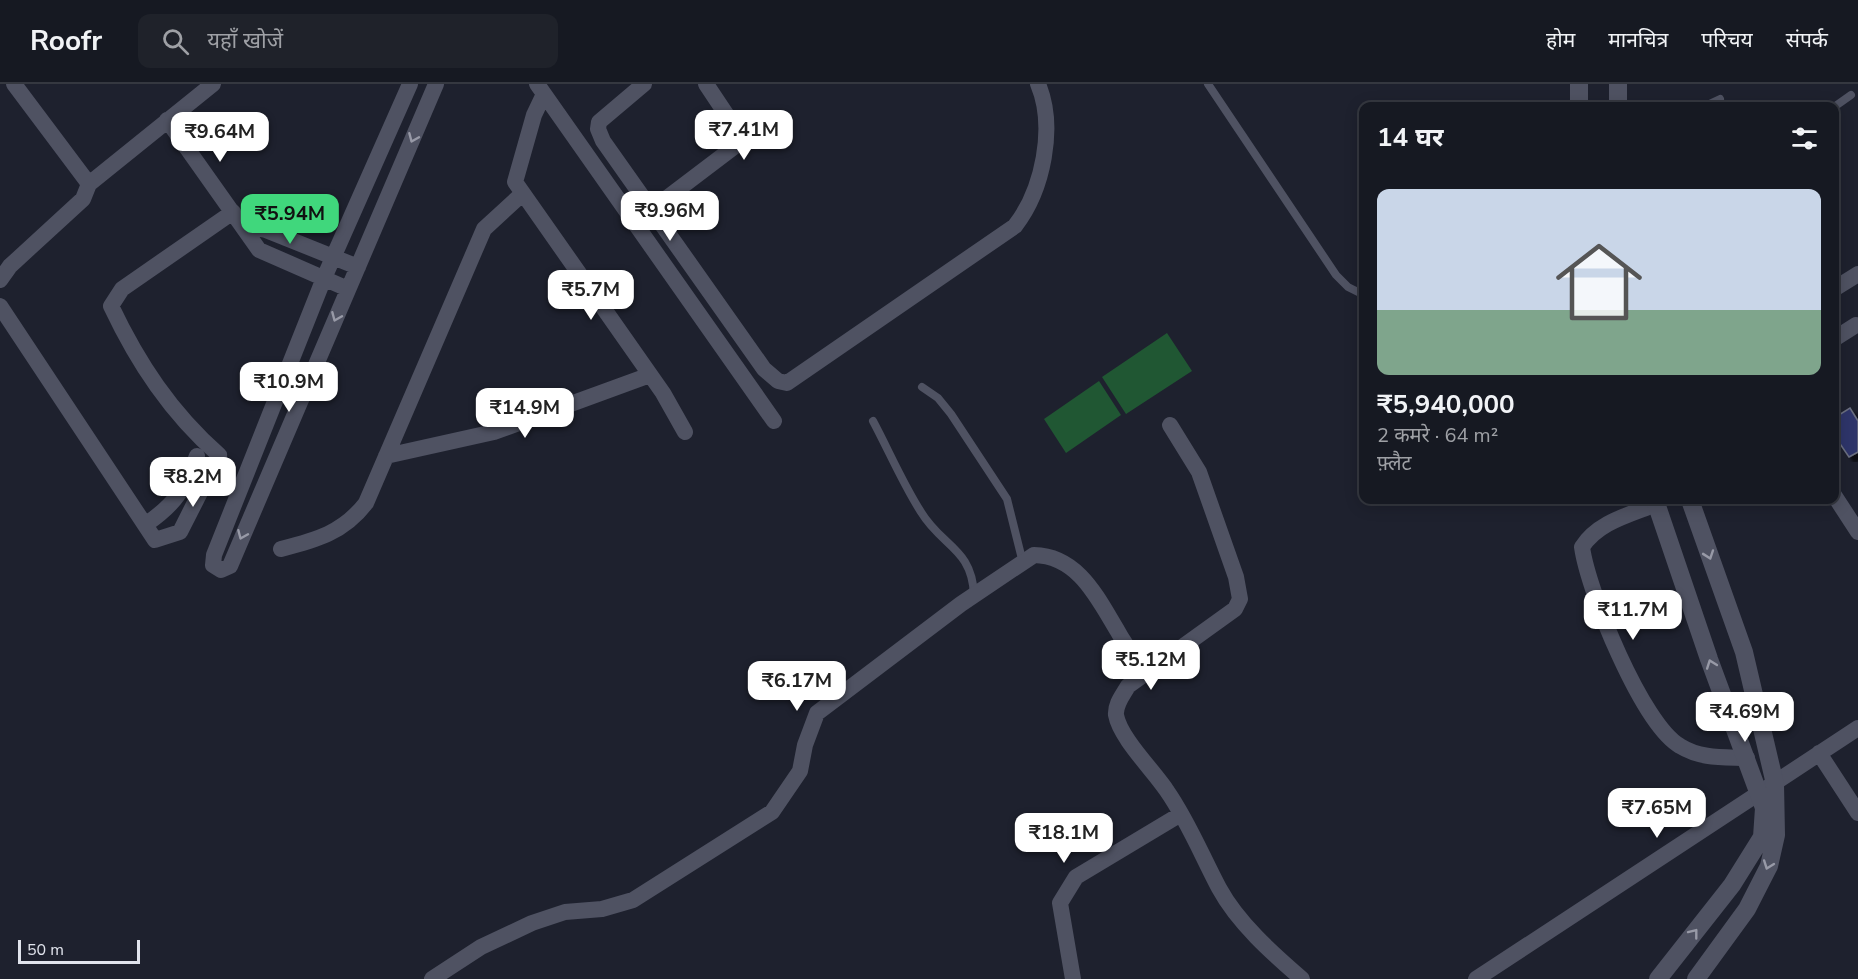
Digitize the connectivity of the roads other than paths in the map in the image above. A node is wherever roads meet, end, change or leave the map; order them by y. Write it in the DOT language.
graph roads {
  1 [pos="14,84"];
  2 [pos="213,84"];
  3 [pos="410,84"];
  4 [pos="436,84"];
  5 [pos="644,84"];
  6 [pos="706,84"];
  7 [pos="1038,84"];
  8 [pos="1208,84"];
  9 [pos="1579,84"];
  10 [pos="1618,84"];
  11 [pos="541,89"];
  12 [pos="1851,95"];
  13 [pos="1720,99"];
  14 [pos="1579,102"];
  15 [pos="1618,102"];
  16 [pos="1714,102"];
  17 [pos="1839,103"];
  18 [pos="167,120"];
  19 [pos="89,184"];
  20 [pos="522,194"];
  21 [pos="651,210"];
  22 [pos="233,212"];
  23 [pos="244,226"];
  24 [pos="333,257"];
  25 [pos="358,267"];
  26 [pos="1858,274"];
  27 [pos="324,278"];
  28 [pos="0,280"];
  29 [pos="1839,286"];
  30 [pos="348,289"];
  31 [pos="1359,292"];
  32 [pos="0,306"];
  33 [pos="1856,325"];
  34 [pos="1839,336"];
  35 [pos="650,375"];
  36 [pos="922,387"];
  37 [pos="774,421"];
  38 [pos="873,421"];
  39 [pos="1170,425"];
  40 [pos="686,432"];
  41 [pos="197,456"];
  42 [pos="386,456"];
  43 [pos="1839,502"];
  44 [pos="1651,504"];
  45 [pos="1657,504"];
  46 [pos="1691,504"];
  47 [pos="145,525"];
  48 [pos="1856,525"];
  49 [pos="281,549"];
  50 [pos="1023,562"];
  51 [pos="974,595"];
  52 [pos="1146,673"];
  53 [pos="1858,728"];
  54 [pos="1819,753"];
  55 [pos="1747,758"];
  56 [pos="1767,788"];
  57 [pos="1858,813"];
  58 [pos="1181,814"];
  59 [pos="432,979"];
  60 [pos="1073,979"];
  61 [pos="1302,979"];
  62 [pos="1476,979"];
  63 [pos="1658,979"];
  64 [pos="1696,979"];
  1 -- 19 [label="street"];
  2 -- 18 [label="street"];
  3 -- 24 [label="street"];
  4 -- 25 [label="street, one-way"];
  5 -- 21 [label="street"];
  6 -- 21 [label="street"];
  7 -- 21 [label="street"];
  8 -- 31 [label="lane"];
  9 -- 14 [label="street"];
  10 -- 15 [label="street"];
  11 -- 20 [label="street"];
  11 -- 37 [label="street"];
  12 -- 17 [label="lane"];
  13 -- 16 [label="lane"];
  18 -- 19 [label="street"];
  18 -- 22 [label="street"];
  19 -- 28 [label="street"];
  20 -- 35 [label="street"];
  20 -- 42 [label="street"];
  22 -- 23 [label="street"];
  22 -- 47 [label="street"];
  23 -- 24 [label="street"];
  23 -- 27 [label="street"];
  24 -- 25 [label="street"];
  24 -- 27 [label="street"];
  25 -- 30 [label="street"];
  26 -- 29 [label="street"];
  27 -- 30 [label="street"];
  30 -- 27 [label="street, one-way"];
  32 -- 47 [label="street"];
  33 -- 34 [label="street"];
  35 -- 40 [label="street"];
  35 -- 42 [label="street"];
  36 -- 50 [label="lane"];
  38 -- 51 [label="lane"];
  39 -- 52 [label="street"];
  41 -- 47 [label="street"];
  42 -- 49 [label="street"];
  43 -- 48 [label="street"];
  44 -- 55 [label="street"];
  55 -- 45 [label="street, one-way"];
  46 -- 56 [label="street, one-way"];
  50 -- 51 [label="street"];
  50 -- 52 [label="street"];
  51 -- 59 [label="street"];
  52 -- 58 [label="street"];
  53 -- 54 [label="street"];
  54 -- 56 [label="street"];
  54 -- 57 [label="street"];
  55 -- 56 [label="street"];
  56 -- 62 [label="street"];
  63 -- 56 [label="street, one-way"];
  56 -- 64 [label="street, one-way"];
  58 -- 60 [label="street"];
  58 -- 61 [label="street"];
}
